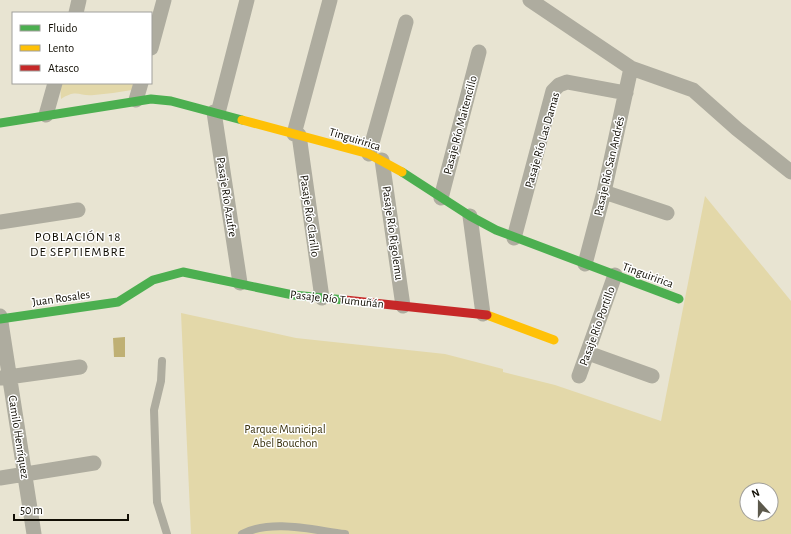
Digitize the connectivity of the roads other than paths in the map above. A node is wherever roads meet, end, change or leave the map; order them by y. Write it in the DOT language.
graph roads {
  1 [pos="79,0"];
  2 [pos="164,0"];
  3 [pos="247,0"];
  4 [pos="330,0"];
  5 [pos="530,0"];
  6 [pos="76,12"];
  7 [pos="406,22"];
  8 [pos="152,44"];
  9 [pos="479,52"];
  10 [pos="631,68"];
  11 [pos="55,84"];
  12 [pos="141,84"];
  13 [pos="626,93"];
  14 [pos="136,100"];
  15 [pos="216,112"];
  16 [pos="46,115"];
  17 [pos="0,123"];
  18 [pos="296,135"];
  19 [pos="376,157"];
  20 [pos="791,172"];
  21 [pos="604,192"];
  22 [pos="441,198"];
  23 [pos="78,210"];
  24 [pos="667,213"];
  25 [pos="470,216"];
  26 [pos="0,222"];
  27 [pos="514,238"];
  28 [pos="585,264"];
  29 [pos="615,275"];
  30 [pos="240,283"];
  31 [pos="322,298"];
  32 [pos="679,299"];
  33 [pos="125,300"];
  34 [pos="403,306"];
  35 [pos="483,314"];
  36 [pos="0,318"];
  37 [pos="554,340"];
  38 [pos="588,353"];
  39 [pos="162,362"];
  40 [pos="80,367"];
  41 [pos="579,376"];
  42 [pos="652,376"];
  43 [pos="5,378"];
  44 [pos="94,463"];
  45 [pos="25,474"];
  46 [pos="0,478"];
  47 [pos="34,534"];
  48 [pos="167,534"];
  49 [pos="242,534"];
  50 [pos="345,534"];
  1 -- 6 [label="street"];
  2 -- 8 [label="street"];
  3 -- 15 [label="street, Pasaje Río Azufre"];
  4 -- 18 [label="street, Pasaje Río Clarillo"];
  5 -- 10 [label="street"];
  7 -- 19 [label="street, Pasaje Río Rigolemu"];
  9 -- 22 [label="street, Pasaje Río Maitencillo"];
  10 -- 13 [label="street, Pasaje Río San Andrés"];
  10 -- 20 [label="street"];
  11 -- 16 [label="street"];
  12 -- 14 [label="street"];
  13 -- 21 [label="street, Pasaje Río San Andrés"];
  13 -- 27 [label="street, Pasaje Río Las Damas"];
  14 -- 15 [label="street, Tinguiririca"];
  14 -- 16 [label="street, Tinguiririca"];
  15 -- 18 [label="street, Tinguiririca"];
  15 -- 30 [label="street, Pasaje Río Azufre"];
  16 -- 17 [label="street, Tinguiririca"];
  18 -- 19 [label="street, Tinguiririca"];
  18 -- 31 [label="street, Pasaje Río Clarillo"];
  19 -- 22 [label="street, Tinguiririca"];
  19 -- 34 [label="street, Pasaje Río Rigolemu"];
  21 -- 24 [label="street"];
  21 -- 28 [label="street, Pasaje Río San Andrés"];
  22 -- 25 [label="street, Tinguiririca"];
  23 -- 26 [label="street"];
  25 -- 27 [label="street, Tinguiririca"];
  25 -- 35 [label="street"];
  27 -- 28 [label="street, Tinguiririca"];
  28 -- 29 [label="street, Tinguiririca"];
  29 -- 32 [label="street, Tinguiririca"];
  29 -- 38 [label="street, Pasaje Río Portillo"];
  30 -- 31 [label="street, Pasaje Río Tumuñán"];
  30 -- 33 [label="street, Pasaje Río Tumuñán"];
  31 -- 34 [label="street, Pasaje Río Tumuñán"];
  33 -- 36 [label="street, Juan Rosales"];
  34 -- 35 [label="street, Pasaje Río Tumuñán"];
  35 -- 37 [label="street, Pasaje Río Tumuñán"];
  36 -- 43 [label="street, Camilo Henríquez"];
  38 -- 41 [label="street, Pasaje Río Portillo"];
  38 -- 42 [label="street"];
  39 -- 48 [label="lane"];
  40 -- 43 [label="street"];
  43 -- 45 [label="street, Camilo Henríquez"];
  44 -- 45 [label="street"];
  45 -- 46 [label="street"];
  45 -- 47 [label="street, Camilo Henríquez"];
  49 -- 50 [label="lane"];
}
